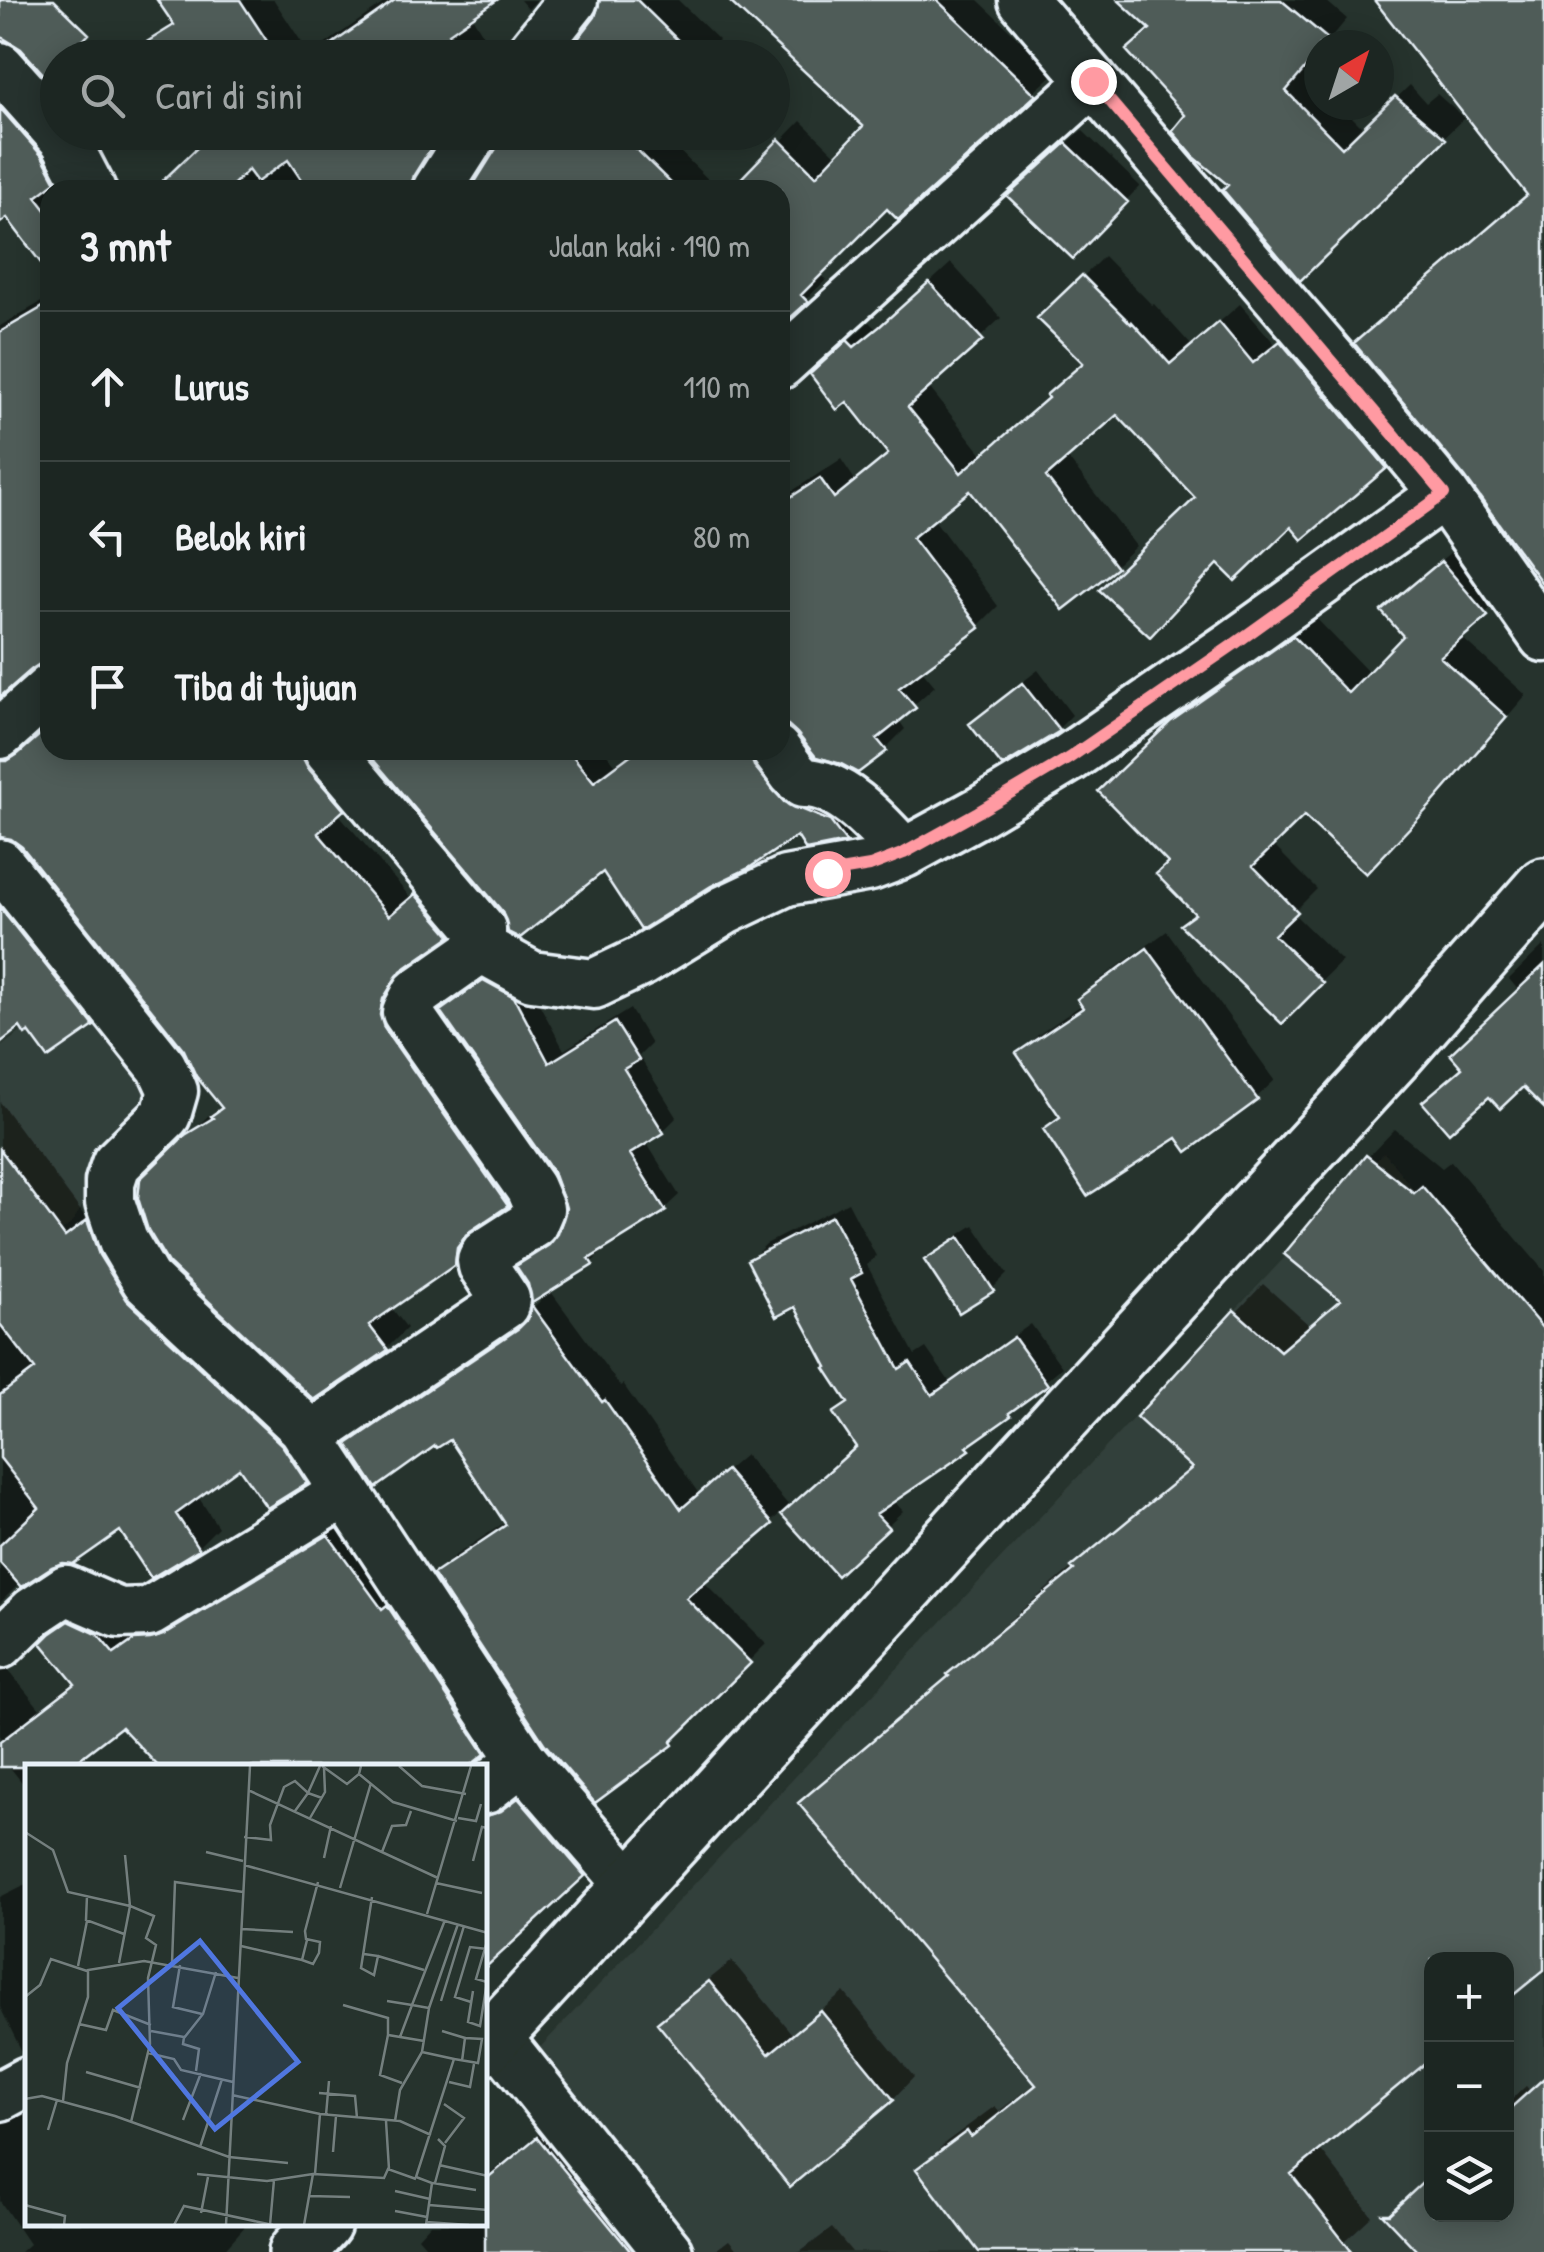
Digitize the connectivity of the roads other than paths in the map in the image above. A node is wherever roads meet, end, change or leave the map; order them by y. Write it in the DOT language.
graph roads {
  1 [pos="573,0"];
  2 [pos="1023,0"];
  3 [pos="541,40"];
  4 [pos="0,66"];
  5 [pos="1093,81"];
  6 [pos="40,112"];
  7 [pos="70,150"];
  8 [pos="463,150"];
  9 [pos="86,180"];
  10 [pos="443,180"];
  11 [pos="790,355"];
  12 [pos="1444,494"];
  13 [pos="1544,637"];
  14 [pos="40,698"];
  15 [pos="0,734"];
  16 [pos="338,760"];
  17 [pos="783,760"];
  18 [pos="904,853"];
  19 [pos="0,864"];
  20 [pos="1544,886"];
  21 [pos="481,948"];
  22 [pos="309,1436"];
  23 [pos="346,1492"];
  24 [pos="0,1644"];
  25 [pos="522,1760"];
  26 [pos="488,1787"];
  27 [pos="631,1886"];
  28 [pos="490,2040"];
  29 [pos="25,2082"];
  30 [pos="0,2096"];
  31 [pos="319,2227"];
  32 [pos="298,2252"];
  33 [pos="668,2252"];
  1 -- 3 [label="street"];
  2 -- 5 [label="street"];
  4 -- 6 [label="street"];
  5 -- 11 [label="street"];
  5 -- 12 [label="street"];
  7 -- 9 [label="street"];
  8 -- 10 [label="street"];
  12 -- 13 [label="street"];
  12 -- 18 [label="street"];
  14 -- 15 [label="street"];
  16 -- 21 [label="street"];
  17 -- 18 [label="street"];
  18 -- 21 [label="street"];
  19 -- 22 [label="street"];
  20 -- 27 [label="main road"];
  21 -- 22 [label="street"];
  22 -- 23 [label="street"];
  23 -- 24 [label="street"];
  23 -- 25 [label="street"];
  25 -- 26 [label="street"];
  25 -- 27 [label="street"];
  27 -- 28 [label="main road"];
  28 -- 33 [label="street"];
  29 -- 30 [label="street"];
  31 -- 32 [label="main road"];
}
